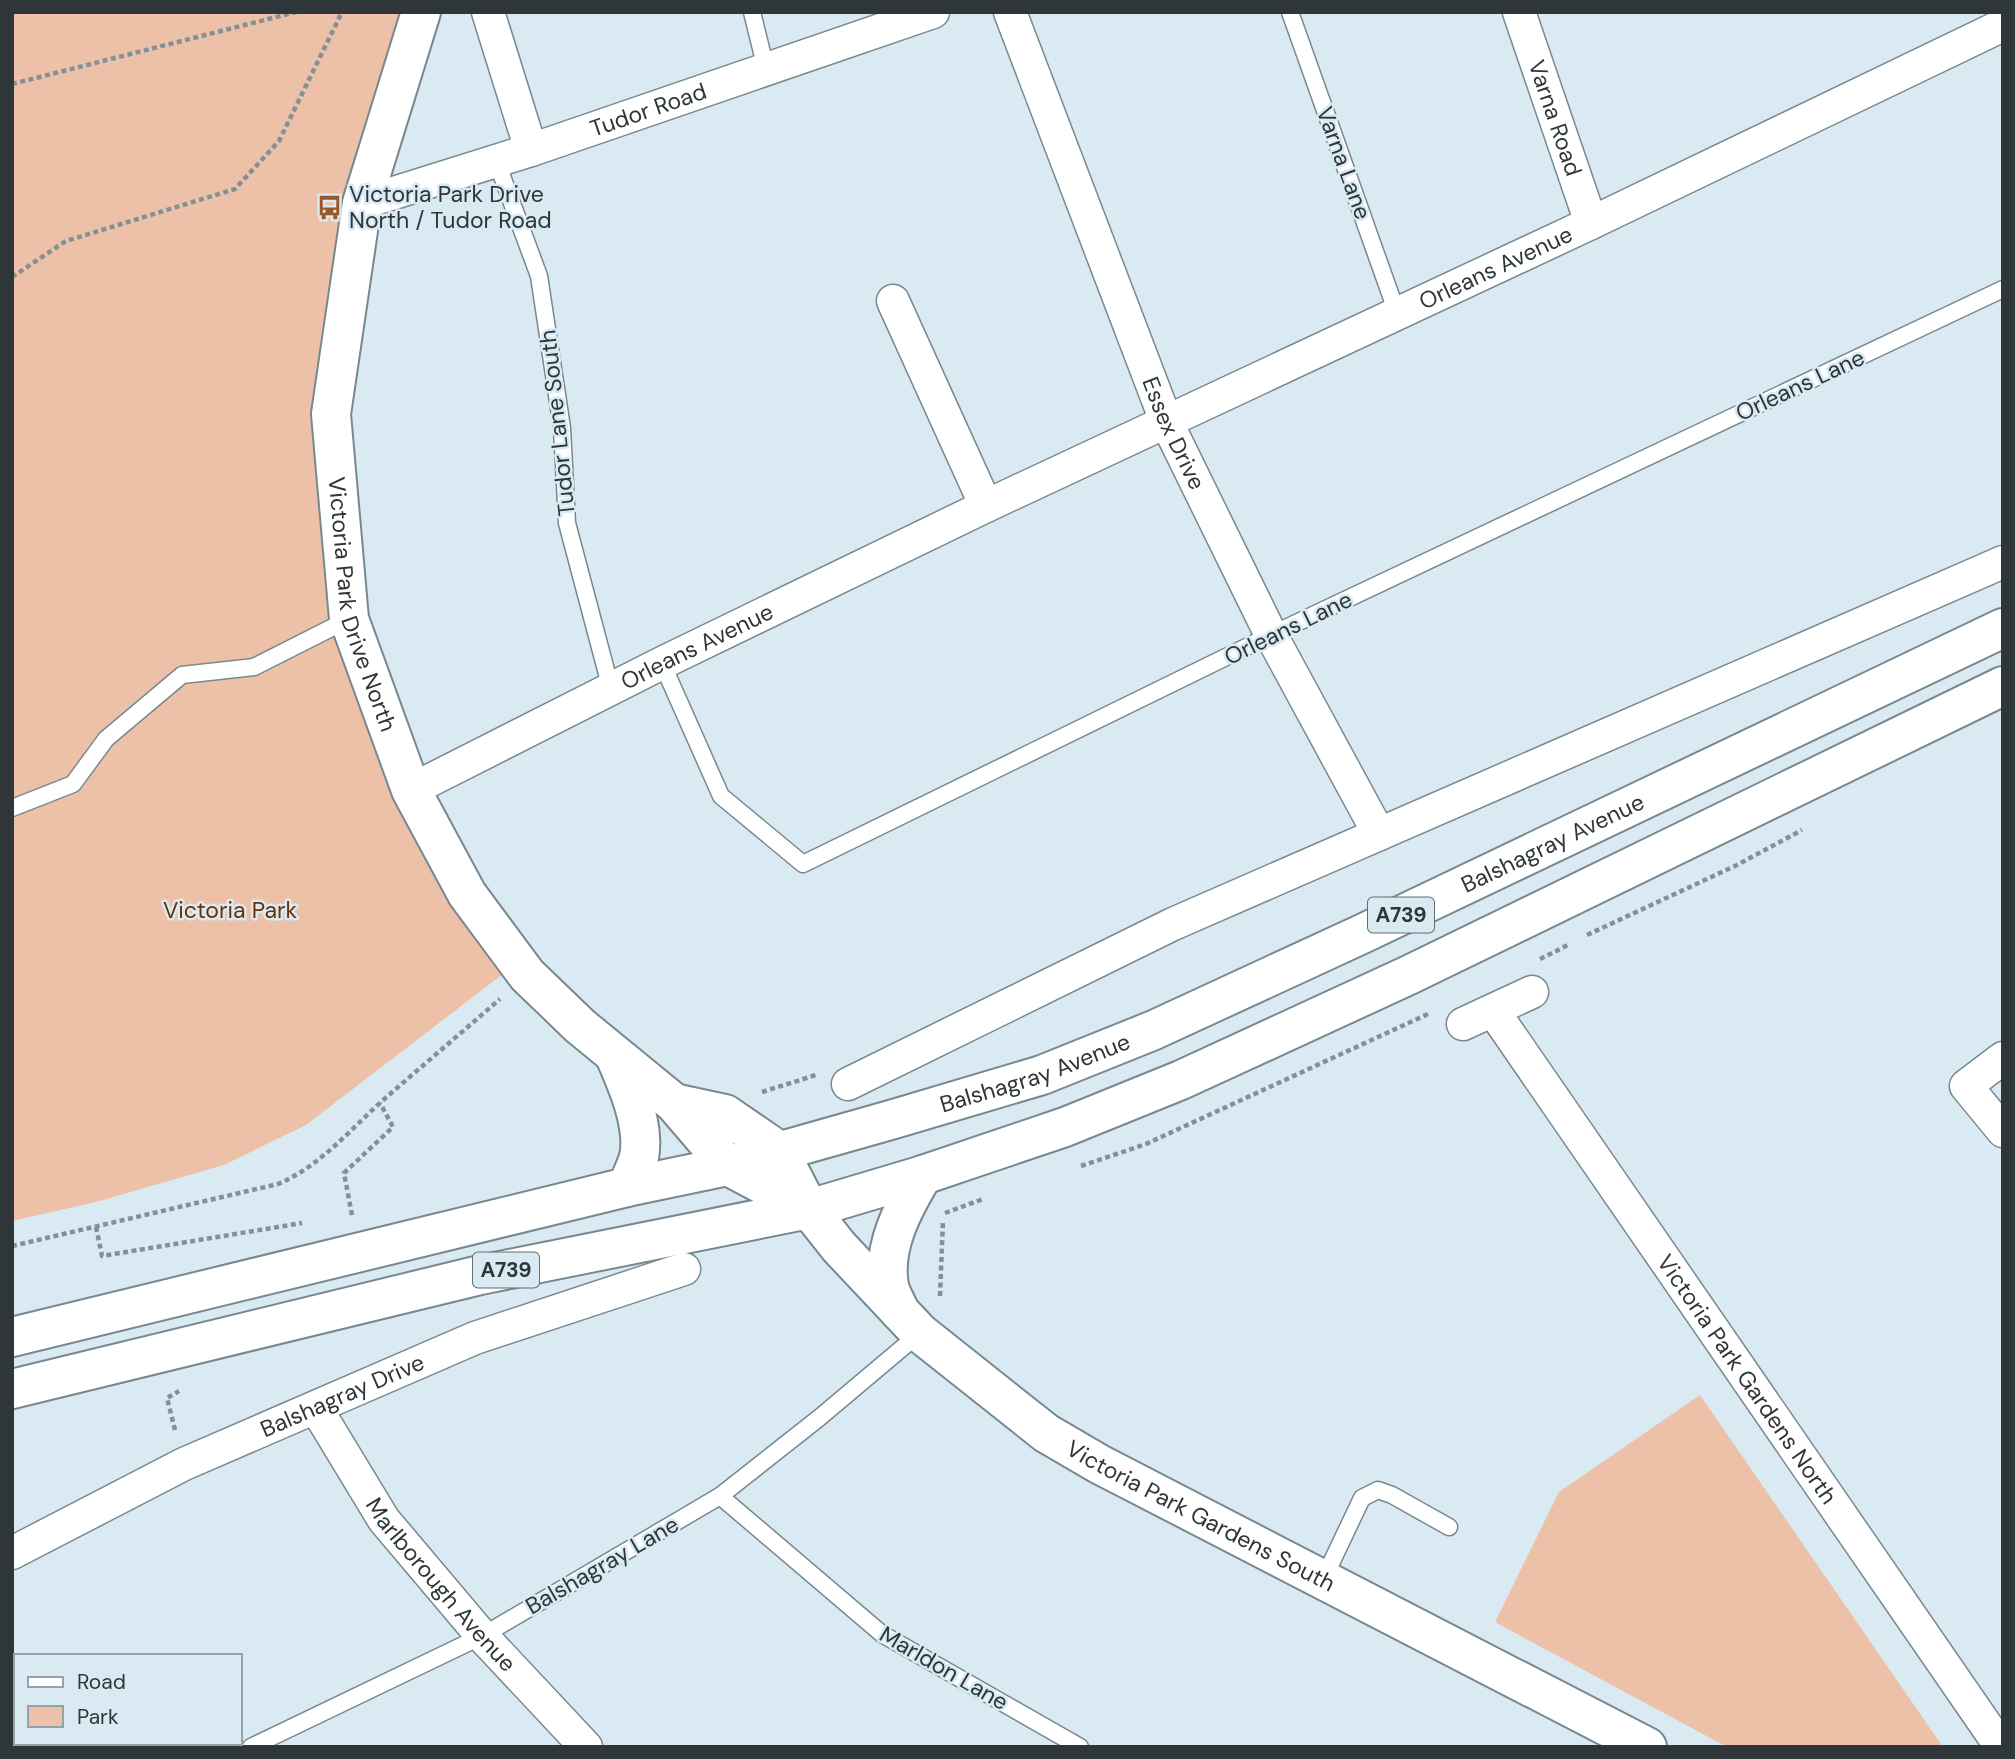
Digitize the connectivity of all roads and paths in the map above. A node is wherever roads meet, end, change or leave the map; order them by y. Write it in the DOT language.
graph roads {
  1 [pos="296,12"];
  2 [pos="342,12"];
  3 [pos="421,12"];
  4 [pos="488,12"];
  5 [pos="752,12"];
  6 [pos="933,12"];
  7 [pos="1010,12"];
  8 [pos="1290,12"];
  9 [pos="1518,12"];
  10 [pos="2003,25"];
  11 [pos="766,69"];
  12 [pos="12,84"];
  13 [pos="531,150"];
  14 [pos="496,160"];
  15 [pos="362,204"];
  16 [pos="1591,223"];
  17 [pos="12,277"];
  18 [pos="2003,289"];
  19 [pos="893,301"];
  20 [pos="1397,313"];
  21 [pos="1166,421"];
  22 [pos="986,506"];
  23 [pos="2003,562"];
  24 [pos="349,619"];
  25 [pos="2003,628"];
  26 [pos="1271,635"];
  27 [pos="662,663"];
  28 [pos="2003,685"];
  29 [pos="611,689"];
  30 [pos="411,790"];
  31 [pos="12,808"];
  32 [pos="1379,834"];
  33 [pos="527,975"];
  34 [pos="1532,992"];
  35 [pos="1494,1012"];
  36 [pos="1463,1024"];
  37 [pos="615,1056"];
  38 [pos="2003,1058"];
  39 [pos="848,1084"];
  40 [pos="755,1091"];
  41 [pos="380,1103"];
  42 [pos="674,1103"];
  43 [pos="2003,1131"];
  44 [pos="779,1151"];
  45 [pos="728,1166"];
  46 [pos="923,1175"];
  47 [pos="627,1187"];
  48 [pos="809,1209"];
  49 [pos="341,1217"];
  50 [pos="314,1221"];
  51 [pos="96,1227"];
  52 [pos="12,1246"];
  53 [pos="684,1269"];
  54 [pos="910,1323"];
  55 [pos="12,1337"];
  56 [pos="185,1388"];
  57 [pos="12,1389"];
  58 [pos="316,1408"];
  59 [pos="184,1464"];
  60 [pos="720,1496"];
  61 [pos="1449,1527"];
  62 [pos="12,1553"];
  63 [pos="1324,1578"];
  64 [pos="482,1636"];
  65 [pos="251,1747"];
  66 [pos="586,1747"];
  67 [pos="1080,1747"];
  68 [pos="1647,1747"];
  69 [pos="2001,1747"];
  1 -- 12 [label="path"];
  2 -- 17 [label="path"];
  3 -- 15 [label="main road, Victoria Park Drive North"];
  4 -- 13 [label="street"];
  5 -- 11 [label="lane"];
  6 -- 11 [label="street, Tudor Road"];
  7 -- 21 [label="street, Essex Drive"];
  8 -- 20 [label="lane, Varna Lane"];
  9 -- 16 [label="street, Varna Road"];
  10 -- 16 [label="street, Orleans Avenue"];
  11 -- 13 [label="street, Tudor Road"];
  13 -- 14 [label="street, Tudor Road"];
  14 -- 15 [label="street, Tudor Road"];
  14 -- 29 [label="lane, Tudor Lane South"];
  15 -- 24 [label="main road, Victoria Park Drive North"];
  16 -- 20 [label="street, Orleans Avenue"];
  18 -- 26 [label="lane, Orleans Lane"];
  19 -- 22 [label="street"];
  20 -- 21 [label="street, Orleans Avenue"];
  21 -- 22 [label="street, Orleans Avenue"];
  21 -- 26 [label="street, Essex Drive"];
  22 -- 27 [label="street, Orleans Avenue"];
  23 -- 32 [label="street"];
  24 -- 30 [label="main road, Victoria Park Drive North"];
  24 -- 31 [label="lane"];
  25 -- 44 [label="main road, Balshagray Avenue / A739"];
  26 -- 27 [label="lane, Orleans Lane"];
  26 -- 32 [label="street, Essex Drive"];
  27 -- 29 [label="street, Orleans Avenue"];
  28 -- 46 [label="main road, A739"];
  29 -- 30 [label="street, Orleans Avenue"];
  30 -- 33 [label="main road, Victoria Park Drive North"];
  32 -- 39 [label="street"];
  33 -- 37 [label="main road, Victoria Park Drive North"];
  33 -- 41 [label="path"];
  34 -- 35 [label="street"];
  35 -- 36 [label="street"];
  35 -- 69 [label="street, Victoria Park Gardens North"];
  37 -- 42 [label="main road, Victoria Park Drive North"];
  37 -- 47 [label="main road"];
  38 -- 43 [label="street"];
  39 -- 40 [label="path"];
  41 -- 49 [label="path"];
  41 -- 51 [label="path"];
  42 -- 44 [label="main road, Victoria Park Drive North"];
  42 -- 45 [label="main road, Victoria Park Drive North"];
  44 -- 45 [label="main road, A739"];
  44 -- 48 [label="main road, Victoria Park Drive North"];
  45 -- 47 [label="main road, A739"];
  45 -- 48 [label="main road, Victoria Park Drive North"];
  46 -- 48 [label="main road, A739"];
  46 -- 54 [label="main road"];
  47 -- 55 [label="main road, A739"];
  48 -- 54 [label="main road, Victoria Park Gardens South"];
  48 -- 57 [label="main road, A739"];
  50 -- 51 [label="path"];
  51 -- 52 [label="path"];
  53 -- 58 [label="street, Balshagray Drive"];
  54 -- 60 [label="lane, Balshagray Lane"];
  54 -- 63 [label="main road, Victoria Park Gardens South"];
  56 -- 59 [label="path"];
  58 -- 59 [label="street, Balshagray Drive"];
  58 -- 64 [label="street, Marlborough Avenue"];
  59 -- 62 [label="street, Balshagray Drive"];
  60 -- 64 [label="lane, Balshagray Lane"];
  60 -- 67 [label="lane, Marldon Lane"];
  61 -- 63 [label="lane"];
  63 -- 68 [label="main road, Victoria Park Gardens South"];
  64 -- 65 [label="lane, Balshagray Lane"];
  64 -- 66 [label="street, Marlborough Avenue"];
}
